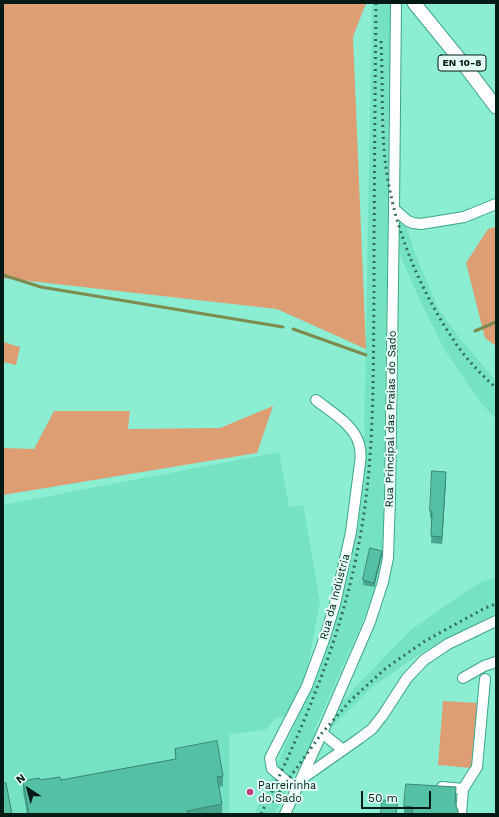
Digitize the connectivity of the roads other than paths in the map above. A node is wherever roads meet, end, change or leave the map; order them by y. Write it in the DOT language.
graph roads {
  1 [pos="396,3"];
  2 [pos="414,3"];
  3 [pos="496,107"];
  4 [pos="496,204"];
  5 [pos="394,209"];
  6 [pos="316,400"];
  7 [pos="496,621"];
  8 [pos="496,662"];
  9 [pos="463,678"];
  10 [pos="485,679"];
  11 [pos="322,733"];
  12 [pos="343,750"];
  13 [pos="301,780"];
  14 [pos="432,786"];
  15 [pos="296,789"];
  16 [pos="463,789"];
  17 [pos="285,814"];
  18 [pos="461,814"];
  1 -- 5 [label="street, Rua Principal das Praias do Sado"];
  2 -- 3 [label="main road, EN 10-8"];
  4 -- 5 [label="street"];
  5 -- 11 [label="street, Rua Principal das Praias do Sado"];
  6 -- 15 [label="street, Rua da Indústria"];
  7 -- 12 [label="street"];
  8 -- 9 [label="street"];
  10 -- 16 [label="street"];
  11 -- 12 [label="street"];
  11 -- 13 [label="street, Rua Principal das Praias do Sado"];
  12 -- 13 [label="street"];
  13 -- 15 [label="street, Rua Principal das Praias do Sado"];
  14 -- 16 [label="street"];
  15 -- 17 [label="street, Rua Principal das Praias do Sado"];
  16 -- 18 [label="street"];
}
